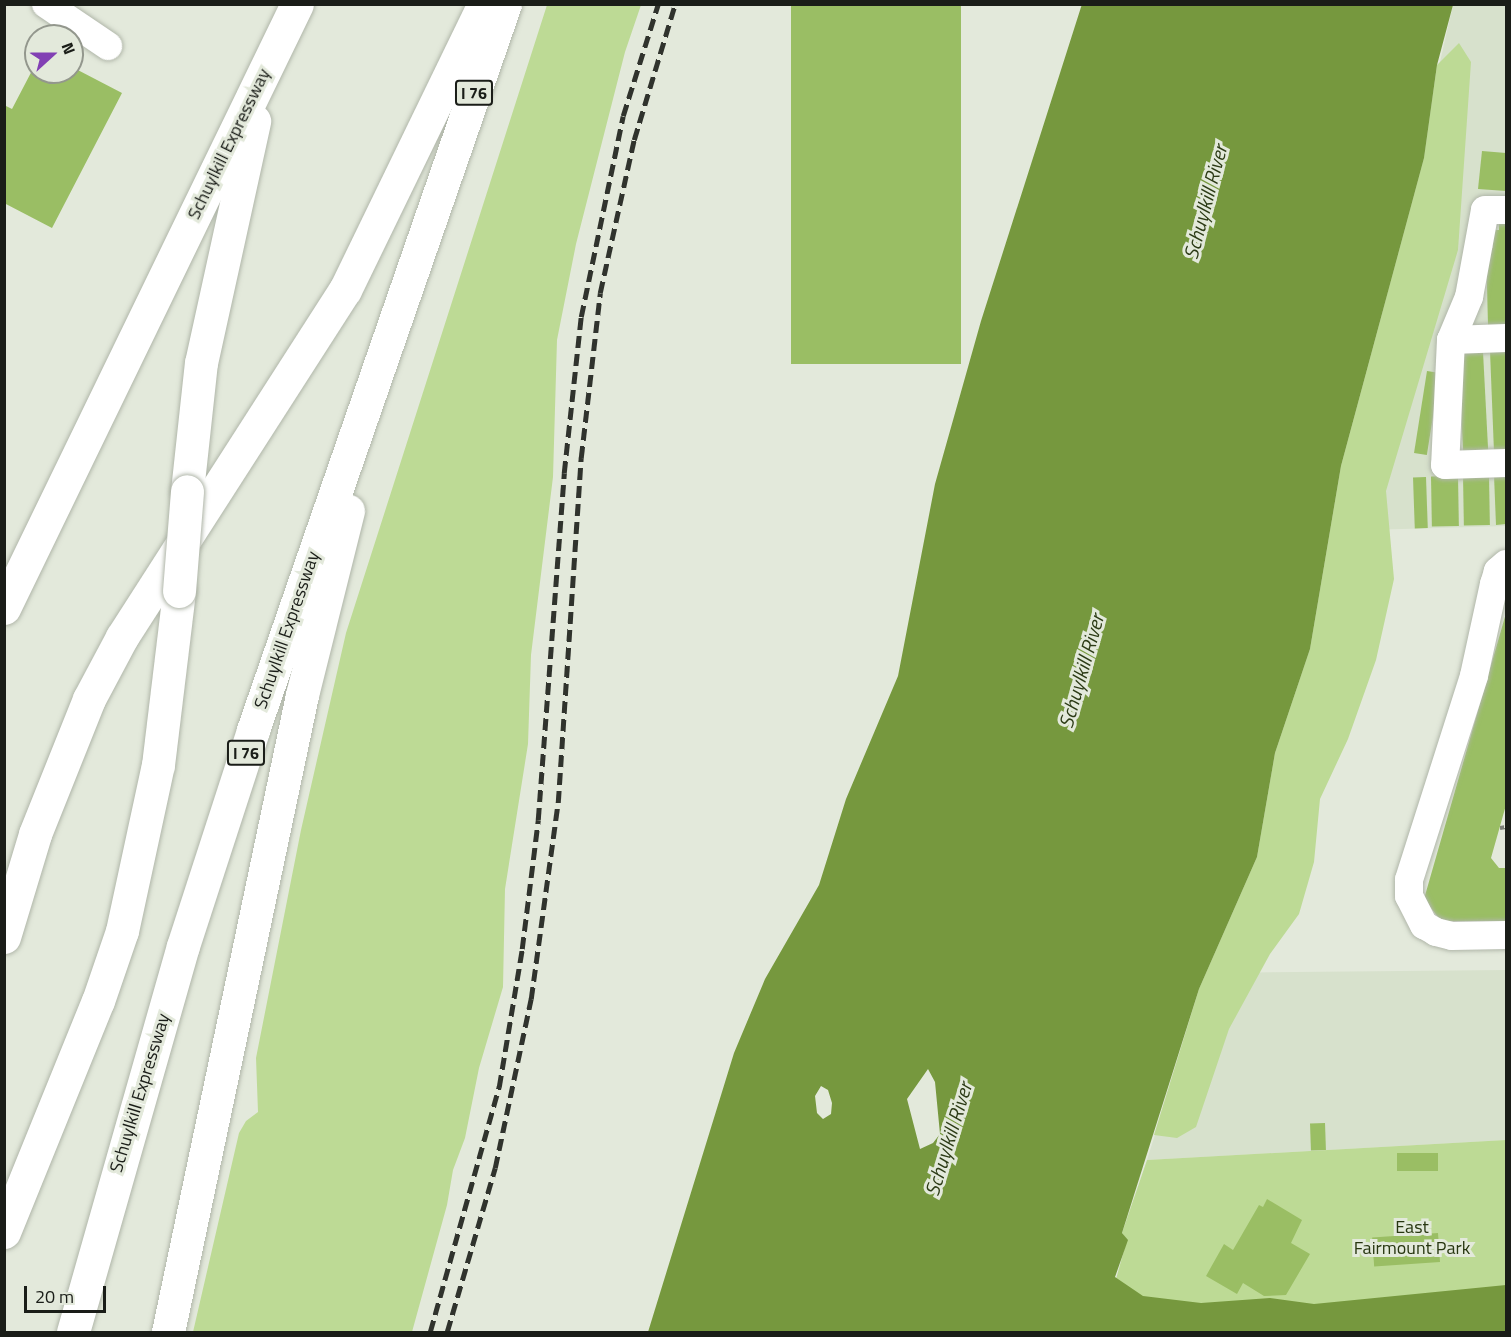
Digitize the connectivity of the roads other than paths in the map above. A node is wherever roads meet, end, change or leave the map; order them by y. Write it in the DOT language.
graph roads {
  1 [pos="46,4"];
  2 [pos="297,4"];
  3 [pos="484,4"];
  4 [pos="505,4"];
  5 [pos="108,46"];
  6 [pos="267,67"];
  7 [pos="1506,210"];
  8 [pos="399,302"];
  9 [pos="1506,338"];
  10 [pos="1451,340"];
  11 [pos="1506,463"];
  12 [pos="1506,564"];
  13 [pos="7,601"];
  14 [pos="1506,935"];
  15 [pos="4,937"];
  16 [pos="4,1232"];
  17 [pos="73,1332"];
  18 [pos="168,1332"];
  1 -- 5 [label="lane"];
  2 -- 6 [label="highway, Schuylkill Expressway"];
  3 -- 15 [label="highway"];
  4 -- 8 [label="highway, Schuylkill Expressway / I 76"];
  6 -- 13 [label="highway, Schuylkill Expressway"];
  6 -- 16 [label="highway, bridge"];
  7 -- 10 [label="lane"];
  8 -- 17 [label="highway, Schuylkill Expressway / I 76"];
  8 -- 18 [label="highway"];
  9 -- 10 [label="lane"];
  10 -- 11 [label="lane"];
  12 -- 14 [label="lane"];
}
